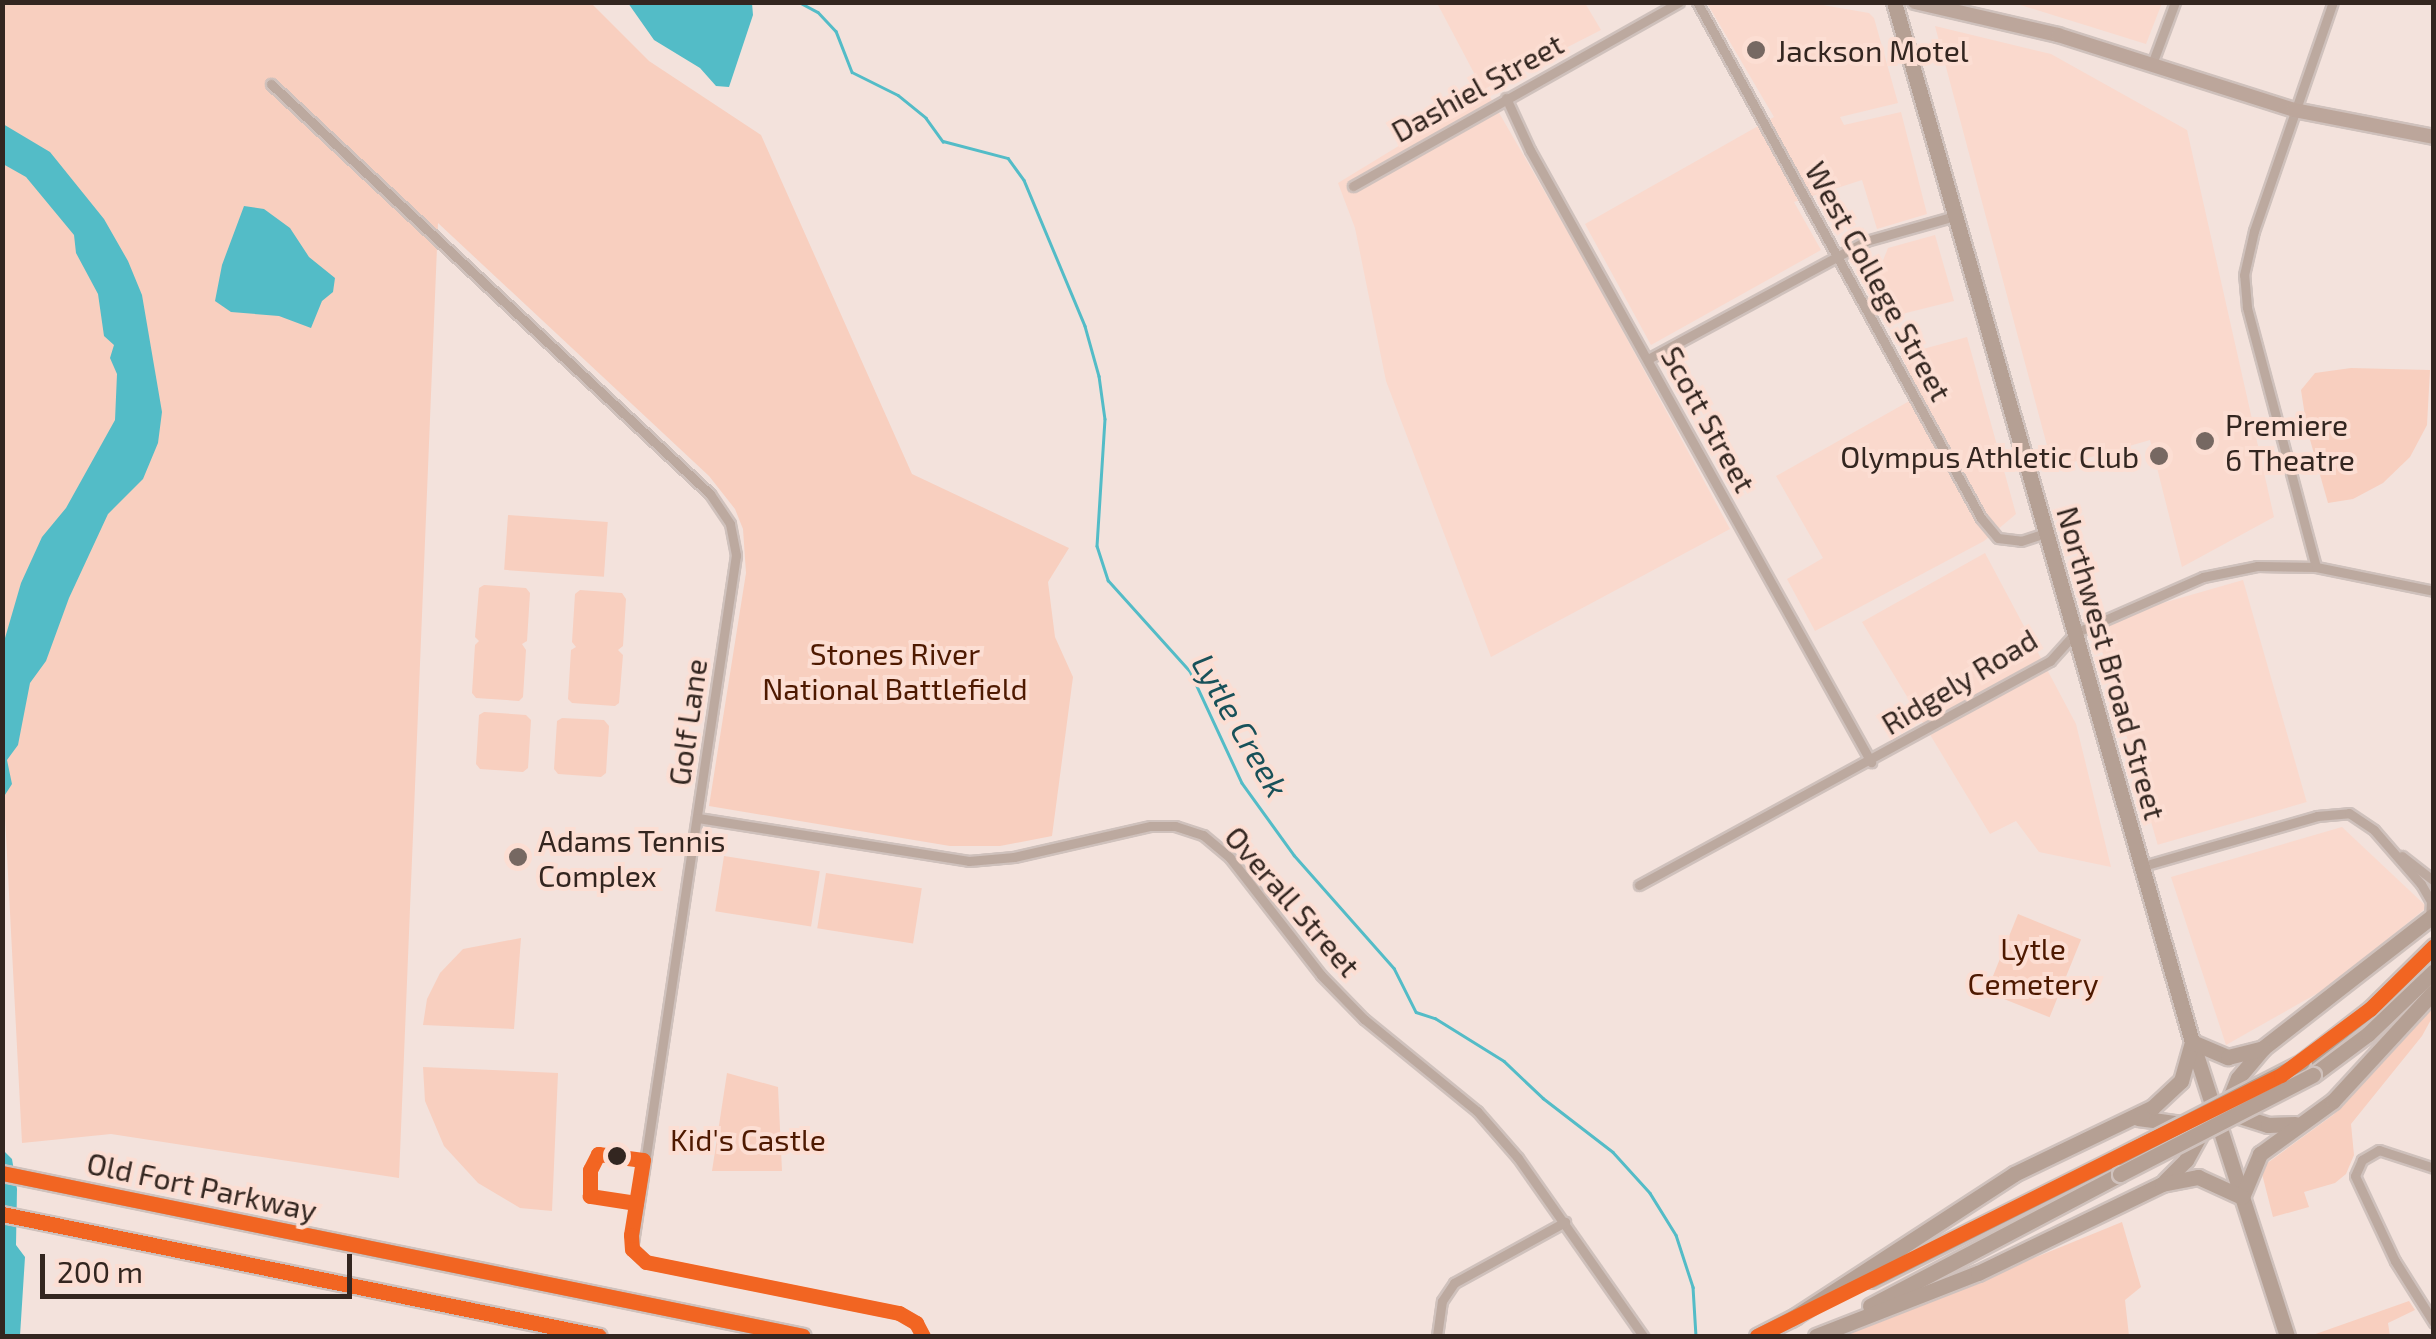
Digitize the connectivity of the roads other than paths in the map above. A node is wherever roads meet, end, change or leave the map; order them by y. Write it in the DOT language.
graph roads {
  1 [pos="1679,2"];
  2 [pos="1697,2"];
  3 [pos="1894,2"];
  4 [pos="1914,2"];
  5 [pos="2175,2"];
  6 [pos="2332,2"];
  7 [pos="2152,64"];
  8 [pos="271,84"];
  9 [pos="1506,98"];
  10 [pos="2294,110"];
  11 [pos="2434,138"];
  12 [pos="1353,186"];
  13 [pos="1955,216"];
  14 [pos="1837,255"];
  15 [pos="1648,359"];
  16 [pos="2045,533"];
  17 [pos="2316,566"];
  18 [pos="2434,591"];
  19 [pos="2075,633"];
  20 [pos="1870,762"];
  21 [pos="698,818"];
  22 [pos="2395,852"];
  23 [pos="2143,866"];
  24 [pos="2434,881"];
  25 [pos="1639,885"];
  26 [pos="2432,916"];
  27 [pos="2434,946"];
  28 [pos="2434,971"];
  29 [pos="2434,991"];
  30 [pos="2192,1042"];
  31 [pos="2263,1048"];
  32 [pos="2210,1097"];
  33 [pos="2225,1112"];
  34 [pos="2131,1119"];
  35 [pos="2295,1124"];
  36 [pos="2203,1131"];
  37 [pos="2226,1148"];
  38 [pos="2119,1166"];
  39 [pos="2434,1168"];
  40 [pos="2,1173"];
  41 [pos="2162,1184"];
  42 [pos="2242,1197"];
  43 [pos="2,1214"];
  44 [pos="1565,1222"];
  45 [pos="2426,1314"];
  46 [pos="1791,1319"];
  47 [pos="2434,1323"];
  48 [pos="600,1336"];
  49 [pos="803,1336"];
  50 [pos="923,1336"];
  51 [pos="1437,1336"];
  52 [pos="1642,1336"];
  53 [pos="1757,1336"];
  54 [pos="1815,1336"];
  55 [pos="2288,1336"];
  56 [pos="2433,1336"];
  1 -- 9 [label="street, Dashiel Street"];
  2 -- 14 [label="street, West College Street"];
  3 -- 13 [label="main road, Northwest Broad Street"];
  4 -- 7 [label="main road"];
  5 -- 7 [label="street"];
  6 -- 10 [label="street"];
  7 -- 10 [label="main road"];
  8 -- 21 [label="street, Golf Lane"];
  9 -- 12 [label="street, Dashiel Street"];
  9 -- 15 [label="street, Scott Street"];
  10 -- 11 [label="main road"];
  10 -- 17 [label="street"];
  13 -- 14 [label="street"];
  13 -- 16 [label="main road, Northwest Broad Street"];
  14 -- 15 [label="street"];
  14 -- 16 [label="street, West College Street"];
  15 -- 20 [label="street, Scott Street"];
  16 -- 19 [label="main road, Northwest Broad Street"];
  17 -- 18 [label="street, Ridgely Road"];
  17 -- 19 [label="street, Ridgely Road"];
  19 -- 20 [label="street, Ridgely Road"];
  19 -- 23 [label="main road, Northwest Broad Street"];
  20 -- 25 [label="street, Ridgely Road"];
  21 -- 44 [label="street, Overall Street"];
  21 -- 50 [label="street, Golf Lane"];
  22 -- 23 [label="street"];
  22 -- 24 [label="street"];
  22 -- 26 [label="street"];
  23 -- 30 [label="main road, Northwest Broad Street"];
  26 -- 31 [label="main road"];
  27 -- 38 [label="main road, bridge"];
  28 -- 38 [label="main road, bridge"];
  29 -- 35 [label="main road"];
  30 -- 31 [label="main road"];
  30 -- 32 [label="main road, Northwest Broad Street"];
  30 -- 34 [label="main road"];
  31 -- 33 [label="main road"];
  32 -- 33 [label="main road"];
  32 -- 36 [label="main road"];
  32 -- 37 [label="main road, Northwest Broad Street"];
  33 -- 35 [label="main road"];
  33 -- 37 [label="main road"];
  34 -- 36 [label="main road"];
  34 -- 46 [label="main road"];
  35 -- 42 [label="main road"];
  36 -- 37 [label="main road"];
  36 -- 41 [label="main road"];
  37 -- 42 [label="main road, Northwest Broad Street"];
  38 -- 46 [label="main road"];
  38 -- 54 [label="main road"];
  39 -- 45 [label="street"];
  40 -- 49 [label="main road, Old Fort Parkway"];
  41 -- 42 [label="main road"];
  41 -- 54 [label="main road"];
  42 -- 55 [label="main road, Northwest Broad Street"];
  43 -- 48 [label="main road"];
  44 -- 51 [label="street"];
  44 -- 52 [label="street, Overall Street"];
  45 -- 47 [label="street"];
  45 -- 56 [label="street"];
  46 -- 53 [label="main road"];
}
